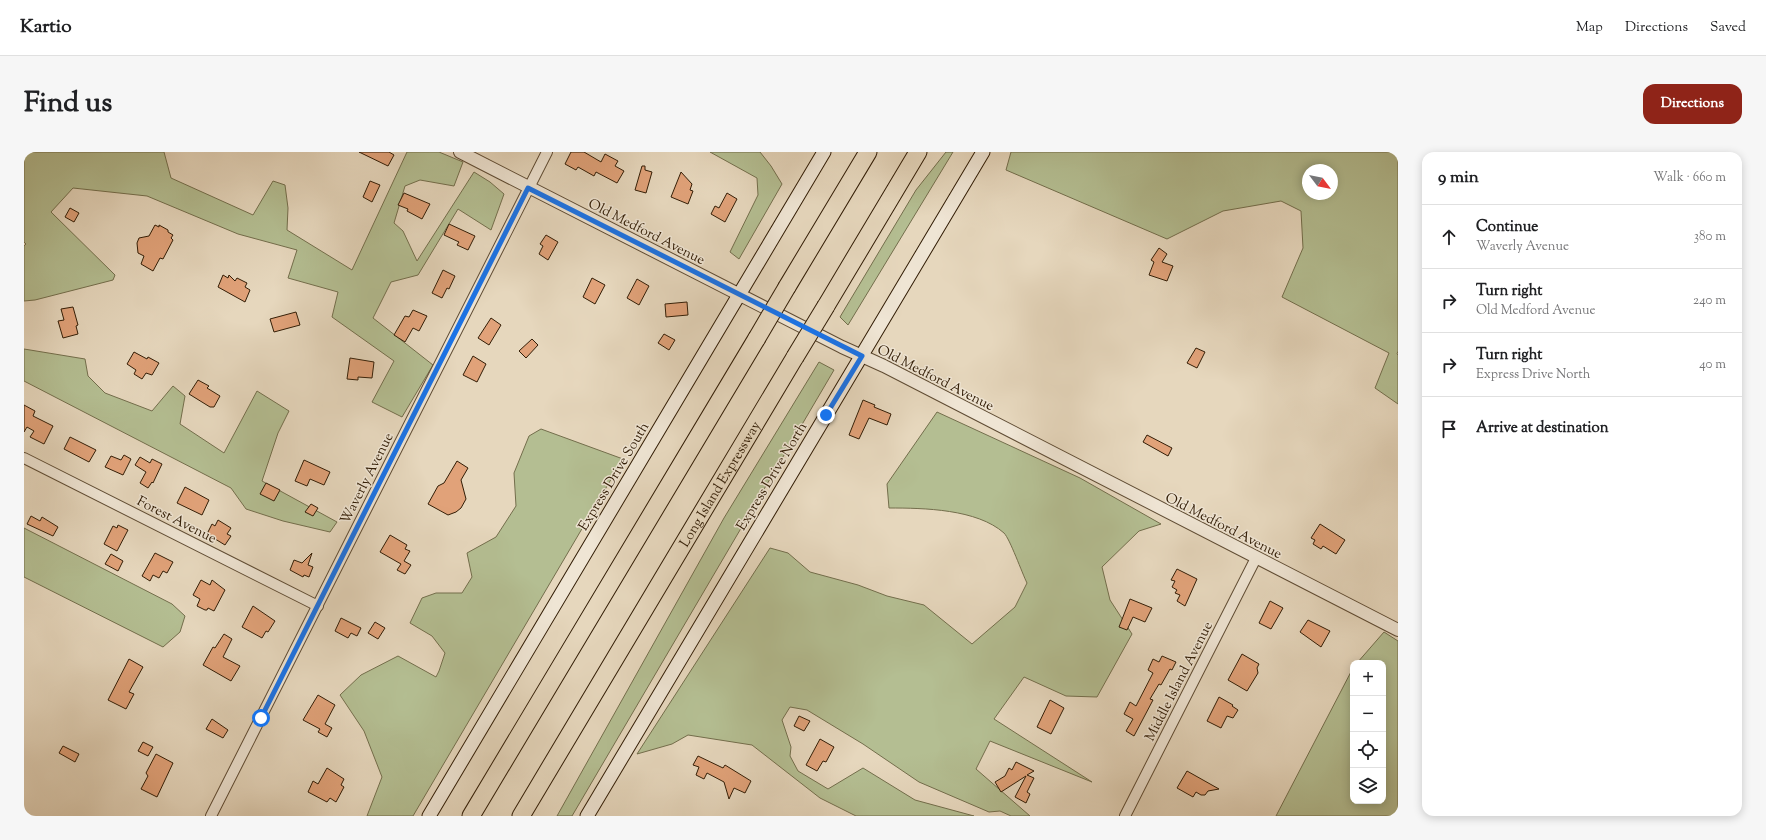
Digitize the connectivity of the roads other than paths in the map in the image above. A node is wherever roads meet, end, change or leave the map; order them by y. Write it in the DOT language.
graph roads {
  1 [pos="460,152"];
  2 [pos="547,152"];
  3 [pos="824,152"];
  4 [pos="868,152"];
  5 [pos="918,152"];
  6 [pos="983,152"];
  7 [pos="528,188"];
  8 [pos="740,294"];
  9 [pos="862,356"];
  10 [pos="24,458"];
  11 [pos="1256,558"];
  12 [pos="318,606"];
  13 [pos="1398,630"];
  14 [pos="211,816"];
  15 [pos="429,816"];
  16 [pos="471,816"];
  17 [pos="521,816"];
  18 [pos="587,816"];
  19 [pos="1125,816"];
  1 -- 7 [label="street, Old Medford Avenue"];
  2 -- 7 [label="street, Waverly Avenue"];
  3 -- 8 [label="main road, Express Drive South"];
  4 -- 16 [label="highway, bridge"];
  5 -- 17 [label="highway, Long Island Expressway, bridge"];
  6 -- 9 [label="main road, Express Drive North"];
  7 -- 8 [label="street, Old Medford Avenue"];
  7 -- 12 [label="street, Waverly Avenue"];
  8 -- 9 [label="street, Old Medford Avenue"];
  8 -- 15 [label="main road, Express Drive South"];
  9 -- 11 [label="street, Old Medford Avenue"];
  9 -- 18 [label="main road, Express Drive North"];
  10 -- 12 [label="street, Forest Avenue"];
  11 -- 13 [label="street, Old Medford Avenue"];
  11 -- 19 [label="street, Middle Island Avenue"];
  12 -- 14 [label="street, Waverly Avenue"];
}
